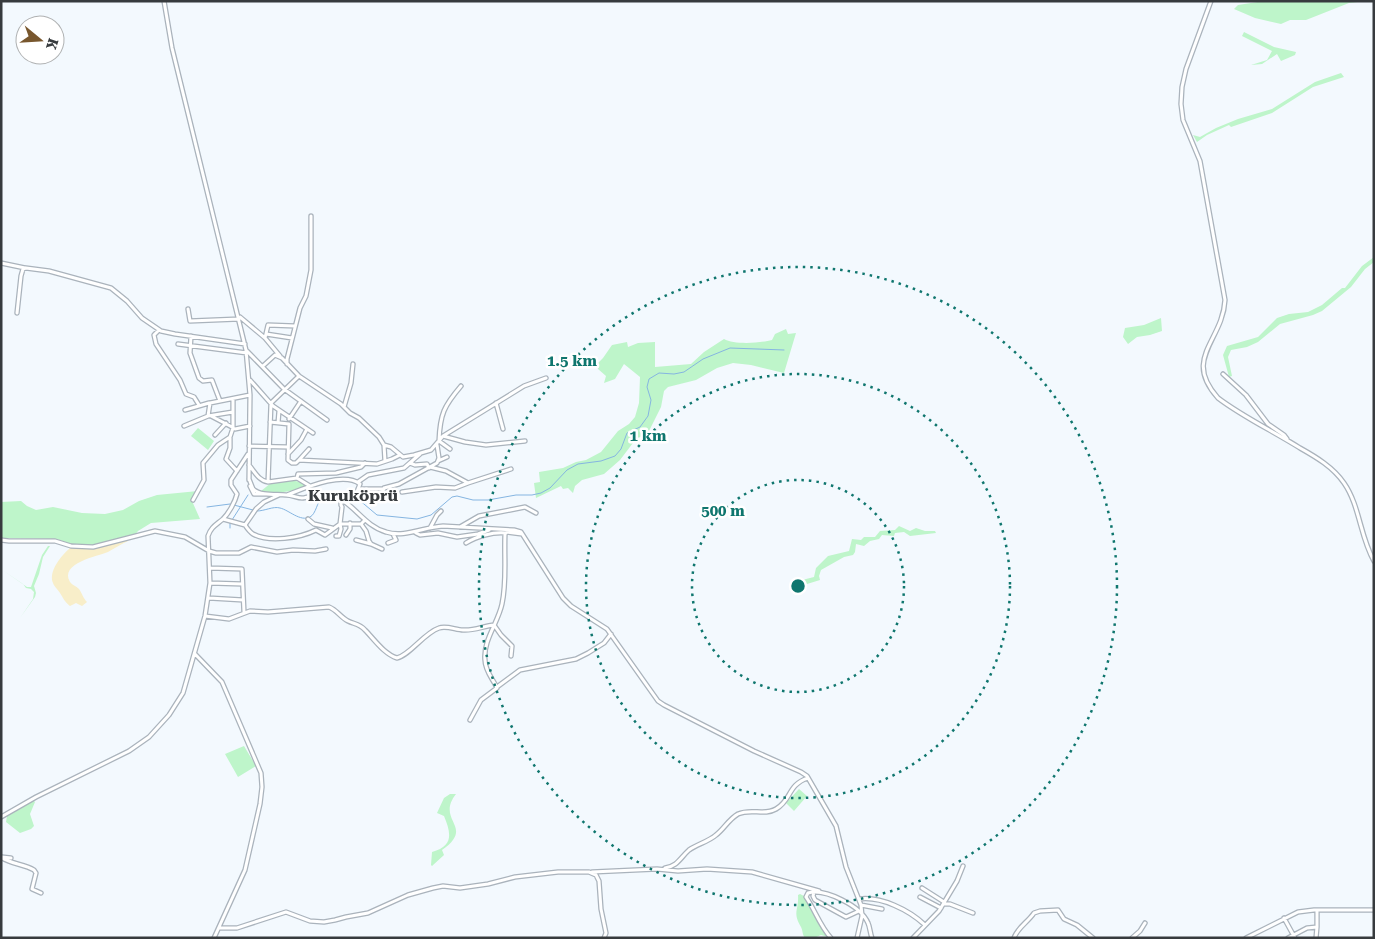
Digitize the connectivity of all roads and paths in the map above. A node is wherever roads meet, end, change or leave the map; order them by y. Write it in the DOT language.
graph roads {
  1 [pos="164,1"];
  2 [pos="1211,1"];
  3 [pos="311,216"];
  4 [pos="1,263"];
  5 [pos="25,268"];
  6 [pos="188,309"];
  7 [pos="17,313"];
  8 [pos="239,318"];
  9 [pos="295,326"];
  10 [pos="159,330"];
  11 [pos="266,334"];
  12 [pos="191,336"];
  13 [pos="265,338"];
  14 [pos="292,338"];
  15 [pos="178,344"];
  16 [pos="245,344"];
  17 [pos="190,346"];
  18 [pos="247,351"];
  19 [pos="282,358"];
  20 [pos="287,364"];
  21 [pos="353,364"];
  22 [pos="263,366"];
  23 [pos="1223,374"];
  24 [pos="299,376"];
  25 [pos="546,378"];
  26 [pos="250,380"];
  27 [pos="461,386"];
  28 [pos="284,389"];
  29 [pos="250,395"];
  30 [pos="233,399"];
  31 [pos="220,401"];
  32 [pos="301,401"];
  33 [pos="209,403"];
  34 [pos="271,403"];
  35 [pos="496,403"];
  36 [pos="199,406"];
  37 [pos="344,407"];
  38 [pos="184,410"];
  39 [pos="279,411"];
  40 [pos="233,412"];
  41 [pos="210,416"];
  42 [pos="289,418"];
  43 [pos="327,420"];
  44 [pos="270,422"];
  45 [pos="226,423"];
  46 [pos="278,423"];
  47 [pos="289,424"];
  48 [pos="184,426"];
  49 [pos="250,426"];
  50 [pos="233,427"];
  51 [pos="307,429"];
  52 [pos="503,429"];
  53 [pos="313,433"];
  54 [pos="214,434"];
  55 [pos="443,436"];
  56 [pos="230,438"];
  57 [pos="1287,440"];
  58 [pos="525,441"];
  59 [pos="438,443"];
  60 [pos="384,445"];
  61 [pos="249,446"];
  62 [pos="269,446"];
  63 [pos="288,447"];
  64 [pos="308,449"];
  65 [pos="450,449"];
  66 [pos="249,453"];
  67 [pos="288,454"];
  68 [pos="420,454"];
  69 [pos="400,455"];
  70 [pos="447,457"];
  71 [pos="299,460"];
  72 [pos="438,461"];
  73 [pos="385,462"];
  74 [pos="365,463"];
  75 [pos="410,463"];
  76 [pos="249,465"];
  77 [pos="429,467"];
  78 [pos="511,469"];
  79 [pos="236,471"];
  80 [pos="297,478"];
  81 [pos="268,482"];
  82 [pos="358,482"];
  83 [pos="468,483"];
  84 [pos="310,486"];
  85 [pos="359,488"];
  86 [pos="384,488"];
  87 [pos="402,492"];
  88 [pos="356,494"];
  89 [pos="280,495"];
  90 [pos="286,495"];
  91 [pos="336,497"];
  92 [pos="193,500"];
  93 [pos="341,503"];
  94 [pos="348,503"];
  95 [pos="441,511"];
  96 [pos="356,512"];
  97 [pos="536,513"];
  98 [pos="224,519"];
  99 [pos="308,519"];
  100 [pos="365,520"];
  101 [pos="352,523"];
  102 [pos="340,524"];
  103 [pos="360,524"];
  104 [pos="245,525"];
  105 [pos="332,528"];
  106 [pos="430,528"];
  107 [pos="460,528"];
  108 [pos="490,529"];
  109 [pos="410,533"];
  110 [pos="506,533"];
  111 [pos="392,534"];
  112 [pos="522,534"];
  113 [pos="346,535"];
  114 [pos="336,536"];
  115 [pos="1,540"];
  116 [pos="356,540"];
  117 [pos="388,543"];
  118 [pos="466,543"];
  119 [pos="371,544"];
  120 [pos="326,549"];
  121 [pos="382,549"];
  122 [pos="209,551"];
  123 [pos="1374,561"];
  124 [pos="210,568"];
  125 [pos="210,583"];
  126 [pos="242,584"];
  127 [pos="209,598"];
  128 [pos="243,600"];
  129 [pos="244,613"];
  130 [pos="206,616"];
  131 [pos="494,625"];
  132 [pos="612,634"];
  133 [pos="195,653"];
  134 [pos="511,656"];
  135 [pos="497,687"];
  136 [pos="470,720"];
  137 [pos="808,778"];
  138 [pos="1,818"];
  139 [pos="1,857"];
  140 [pos="12,858"];
  141 [pos="963,866"];
  142 [pos="662,869"];
  143 [pos="589,872"];
  144 [pos="603,872"];
  145 [pos="598,878"];
  146 [pos="922,888"];
  147 [pos="814,892"];
  148 [pos="819,892"];
  149 [pos="41,893"];
  150 [pos="920,897"];
  151 [pos="859,899"];
  152 [pos="944,903"];
  153 [pos="860,908"];
  154 [pos="941,908"];
  155 [pos="882,909"];
  156 [pos="1317,910"];
  157 [pos="1374,910"];
  158 [pos="973,913"];
  159 [pos="862,916"];
  160 [pos="1284,918"];
  161 [pos="1145,922"];
  162 [pos="925,925"];
  163 [pos="1316,927"];
  164 [pos="219,928"];
  165 [pos="1294,936"];
  166 [pos="1252,937"];
  167 [pos="214,938"];
  168 [pos="604,938"];
  169 [pos="831,938"];
  170 [pos="857,938"];
  171 [pos="872,938"];
  172 [pos="913,938"];
  173 [pos="1014,938"];
  174 [pos="1093,938"];
  175 [pos="1132,938"];
  176 [pos="1246,938"];
  177 [pos="1288,938"];
  178 [pos="1316,938"];
  1 -- 8 [label="street"];
  2 -- 57 [label="street"];
  3 -- 9 [label="street"];
  4 -- 5 [label="street"];
  5 -- 7 [label="street"];
  5 -- 10 [label="street"];
  6 -- 8 [label="street"];
  8 -- 13 [label="street"];
  8 -- 16 [label="street"];
  9 -- 11 [label="street"];
  9 -- 14 [label="street"];
  10 -- 12 [label="street"];
  10 -- 36 [label="street"];
  11 -- 13 [label="street"];
  11 -- 14 [label="street"];
  12 -- 16 [label="street"];
  12 -- 17 [label="street"];
  13 -- 19 [label="street"];
  14 -- 20 [label="street"];
  15 -- 17 [label="street"];
  16 -- 18 [label="street"];
  17 -- 18 [label="street"];
  17 -- 31 [label="street"];
  18 -- 22 [label="street"];
  18 -- 26 [label="street"];
  19 -- 20 [label="street"];
  19 -- 22 [label="street"];
  20 -- 24 [label="street"];
  21 -- 37 [label="street"];
  22 -- 28 [label="street"];
  23 -- 57 [label="street"];
  24 -- 28 [label="street"];
  24 -- 37 [label="street"];
  25 -- 35 [label="street"];
  26 -- 29 [label="street"];
  26 -- 34 [label="street"];
  27 -- 59 [label="street"];
  28 -- 32 [label="street"];
  28 -- 34 [label="street"];
  29 -- 30 [label="street"];
  29 -- 49 [label="street"];
  30 -- 31 [label="street"];
  30 -- 40 [label="street"];
  31 -- 33 [label="street"];
  32 -- 42 [label="street"];
  32 -- 43 [label="street"];
  33 -- 36 [label="street"];
  33 -- 41 [label="street"];
  34 -- 39 [label="street"];
  34 -- 44 [label="street"];
  35 -- 52 [label="street"];
  35 -- 55 [label="street"];
  36 -- 38 [label="street"];
  37 -- 60 [label="street"];
  39 -- 42 [label="street"];
  39 -- 46 [label="street"];
  40 -- 41 [label="street"];
  40 -- 50 [label="street"];
  41 -- 45 [label="street"];
  41 -- 48 [label="street"];
  42 -- 47 [label="street"];
  42 -- 51 [label="street"];
  44 -- 46 [label="street"];
  44 -- 62 [label="street"];
  45 -- 50 [label="street"];
  45 -- 54 [label="street"];
  46 -- 47 [label="street"];
  47 -- 63 [label="street"];
  49 -- 50 [label="street"];
  49 -- 61 [label="street"];
  50 -- 56 [label="street"];
  51 -- 53 [label="street"];
  51 -- 67 [label="street"];
  55 -- 58 [label="street"];
  55 -- 59 [label="street"];
  56 -- 79 [label="street"];
  56 -- 92 [label="street"];
  57 -- 123 [label="street"];
  59 -- 65 [label="street"];
  59 -- 68 [label="street"];
  59 -- 72 [label="street"];
  60 -- 69 [label="street"];
  60 -- 73 [label="street"];
  61 -- 62 [label="street"];
  61 -- 66 [label="street"];
  62 -- 63 [label="street"];
  62 -- 81 [label="street"];
  63 -- 67 [label="street"];
  64 -- 71 [label="street"];
  66 -- 76 [label="street"];
  66 -- 79 [label="street"];
  67 -- 71 [label="street"];
  68 -- 69 [label="street"];
  68 -- 75 [label="street"];
  69 -- 73 [label="street"];
  70 -- 72 [label="street"];
  71 -- 74 [label="street"];
  72 -- 77 [label="street"];
  73 -- 74 [label="street"];
  74 -- 80 [label="street"];
  75 -- 77 [label="street"];
  75 -- 82 [label="street"];
  76 -- 81 [label="street"];
  76 -- 89 [label="street"];
  77 -- 83 [label="street"];
  77 -- 86 [label="street"];
  78 -- 83 [label="street"];
  79 -- 98 [label="street"];
  80 -- 81 [label="street"];
  80 -- 84 [label="street"];
  82 -- 84 [label="street"];
  82 -- 85 [label="street"];
  83 -- 87 [label="street"];
  84 -- 90 [label="street"];
  85 -- 86 [label="street"];
  85 -- 88 [label="street"];
  86 -- 88 [label="street"];
  88 -- 91 [label="street"];
  89 -- 90 [label="street"];
  89 -- 104 [label="street"];
  90 -- 91 [label="street"];
  91 -- 93 [label="street"];
  93 -- 94 [label="street"];
  93 -- 94 [label="street"];
  93 -- 102 [label="street"];
  94 -- 96 [label="street"];
  95 -- 106 [label="street"];
  96 -- 100 [label="street"];
  96 -- 101 [label="street"];
  97 -- 107 [label="street"];
  98 -- 104 [label="street"];
  98 -- 122 [label="street"];
  99 -- 105 [label="street"];
  100 -- 103 [label="street"];
  100 -- 111 [label="street"];
  101 -- 102 [label="street"];
  101 -- 103 [label="street"];
  101 -- 113 [label="street"];
  102 -- 105 [label="street"];
  102 -- 114 [label="street"];
  103 -- 119 [label="street"];
  104 -- 105 [label="street"];
  106 -- 107 [label="street"];
  106 -- 109 [label="street"];
  107 -- 108 [label="street"];
  108 -- 109 [label="street"];
  108 -- 112 [label="street"];
  109 -- 111 [label="street"];
  110 -- 112 [label="street"];
  110 -- 118 [label="street"];
  110 -- 131 [label="street"];
  111 -- 117 [label="street"];
  112 -- 132 [label="street"];
  115 -- 122 [label="street"];
  116 -- 119 [label="street"];
  119 -- 121 [label="street"];
  120 -- 122 [label="street"];
  122 -- 124 [label="street"];
  124 -- 125 [label="street"];
  124 -- 126 [label="street"];
  125 -- 126 [label="street"];
  125 -- 127 [label="street"];
  126 -- 128 [label="street"];
  127 -- 128 [label="street"];
  127 -- 130 [label="street"];
  128 -- 129 [label="street"];
  129 -- 130 [label="street"];
  129 -- 131 [label="street"];
  130 -- 133 [label="street"];
  131 -- 134 [label="street"];
  131 -- 135 [label="street"];
  132 -- 135 [label="street"];
  132 -- 137 [label="street"];
  133 -- 138 [label="street"];
  133 -- 164 [label="street"];
  135 -- 136 [label="street"];
  137 -- 142 [label="street"];
  137 -- 151 [label="street"];
  139 -- 140 [label="street"];
  139 -- 149 [label="street"];
  141 -- 152 [label="street"];
  142 -- 144 [label="street"];
  142 -- 148 [label="street"];
  143 -- 144 [label="street"];
  143 -- 145 [label="street"];
  143 -- 164 [label="street"];
  144 -- 145 [label="street"];
  145 -- 168 [label="street"];
  146 -- 152 [label="street"];
  147 -- 148 [label="street"];
  147 -- 153 [label="street"];
  147 -- 169 [label="street"];
  148 -- 153 [label="street"];
  150 -- 154 [label="street"];
  151 -- 153 [label="street"];
  151 -- 162 [label="street"];
  152 -- 154 [label="street"];
  152 -- 158 [label="street"];
  153 -- 155 [label="street"];
  153 -- 159 [label="street"];
  154 -- 162 [label="street"];
  156 -- 157 [label="street"];
  156 -- 160 [label="street"];
  156 -- 163 [label="street"];
  159 -- 170 [label="street"];
  159 -- 171 [label="street"];
  160 -- 165 [label="street"];
  160 -- 166 [label="street"];
  161 -- 175 [label="street"];
  162 -- 172 [label="street"];
  163 -- 165 [label="street"];
  163 -- 178 [label="street"];
  164 -- 167 [label="street"];
  165 -- 177 [label="street"];
  166 -- 176 [label="street"];
  173 -- 174 [label="street"];
}
